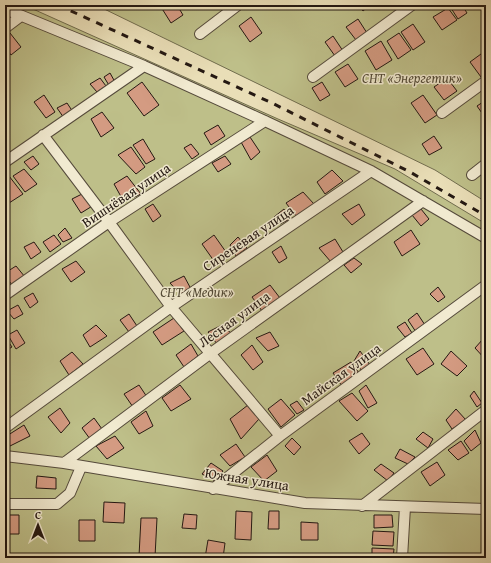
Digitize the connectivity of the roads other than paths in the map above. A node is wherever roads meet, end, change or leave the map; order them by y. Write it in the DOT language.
graph roads {
  1 [pos="238,5"];
  2 [pos="412,5"];
  3 [pos="5,9"];
  4 [pos="21,16"];
  5 [pos="5,28"];
  6 [pos="200,34"];
  7 [pos="144,66"];
  8 [pos="313,77"];
  9 [pos="486,81"];
  10 [pos="442,113"];
  11 [pos="265,121"];
  12 [pos="43,135"];
  13 [pos="5,162"];
  14 [pos="486,164"];
  15 [pos="371,171"];
  16 [pos="472,175"];
  17 [pos="423,201"];
  18 [pos="109,222"];
  19 [pos="486,238"];
  20 [pos="486,285"];
  21 [pos="5,295"];
  22 [pos="171,307"];
  23 [pos="211,354"];
  24 [pos="486,410"];
  25 [pos="5,428"];
  26 [pos="280,436"];
  27 [pos="5,456"];
  28 [pos="64,463"];
  29 [pos="81,467"];
  30 [pos="213,488"];
  31 [pos="5,504"];
  32 [pos="362,506"];
  33 [pos="405,507"];
  34 [pos="486,509"];
  35 [pos="402,558"];
  1 -- 6 [label="street"];
  2 -- 8 [label="street"];
  3 -- 4 [label="street"];
  4 -- 5 [label="street"];
  4 -- 7 [label="street"];
  7 -- 11 [label="street"];
  7 -- 12 [label="street"];
  9 -- 10 [label="street"];
  11 -- 15 [label="street"];
  11 -- 18 [label="street, Вишнёвая улица"];
  12 -- 13 [label="street"];
  12 -- 18 [label="street"];
  14 -- 16 [label="street"];
  15 -- 17 [label="street"];
  15 -- 22 [label="street, Сиреневая улица"];
  17 -- 19 [label="street"];
  17 -- 23 [label="street, Лесная улица"];
  18 -- 21 [label="street, Вишнёвая улица"];
  18 -- 22 [label="street"];
  20 -- 26 [label="street, Майская улица"];
  22 -- 23 [label="street"];
  22 -- 25 [label="street, Сиреневая улица"];
  23 -- 26 [label="street"];
  23 -- 28 [label="street, Лесная улица"];
  24 -- 32 [label="street"];
  26 -- 30 [label="street, Майская улица"];
  27 -- 28 [label="street, Южная улица"];
  28 -- 29 [label="street, Южная улица"];
  29 -- 30 [label="street, Южная улица"];
  29 -- 31 [label="street"];
  30 -- 32 [label="street, Южная улица"];
  32 -- 33 [label="street, Южная улица"];
  33 -- 34 [label="street, Южная улица"];
  33 -- 35 [label="street"];
}
